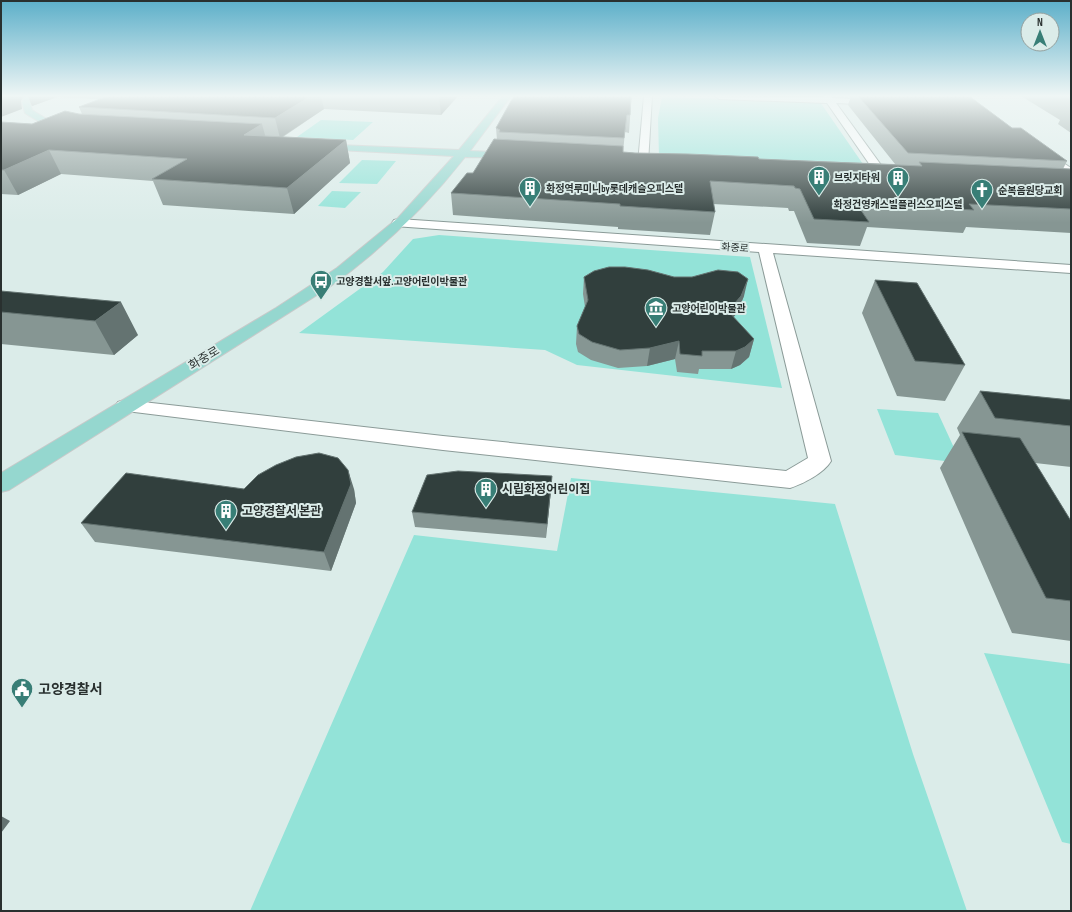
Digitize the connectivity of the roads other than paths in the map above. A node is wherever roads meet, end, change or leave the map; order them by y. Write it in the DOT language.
graph roads {
  1 [pos="474,139"];
  2 [pos="645,139"];
  3 [pos="859,139"];
  4 [pos="1032,145"];
  5 [pos="306,146"];
  6 [pos="462,154"];
  7 [pos="527,157"];
  8 [pos="643,163"];
  9 [pos="1071,172"];
  10 [pos="868,175"];
  11 [pos="887,176"];
  12 [pos="399,223"];
  13 [pos="765,249"];
  14 [pos="1071,269"];
  15 [pos="125,406"];
  16 [pos="1,484"];
  1 -- 6 [label="main road, 화중로"];
  2 -- 8 [label="street"];
  3 -- 11 [label="street"];
  4 -- 9 [label="street"];
  5 -- 6 [label="main road"];
  6 -- 7 [label="main road"];
  6 -- 12 [label="main road, 화중로"];
  10 -- 11 [label="main road"];
  12 -- 13 [label="street, 화중로"];
  12 -- 15 [label="main road, 화중로"];
  13 -- 14 [label="street, 화중로"];
  13 -- 15 [label="street"];
  15 -- 16 [label="main road, 화중로"];
}
